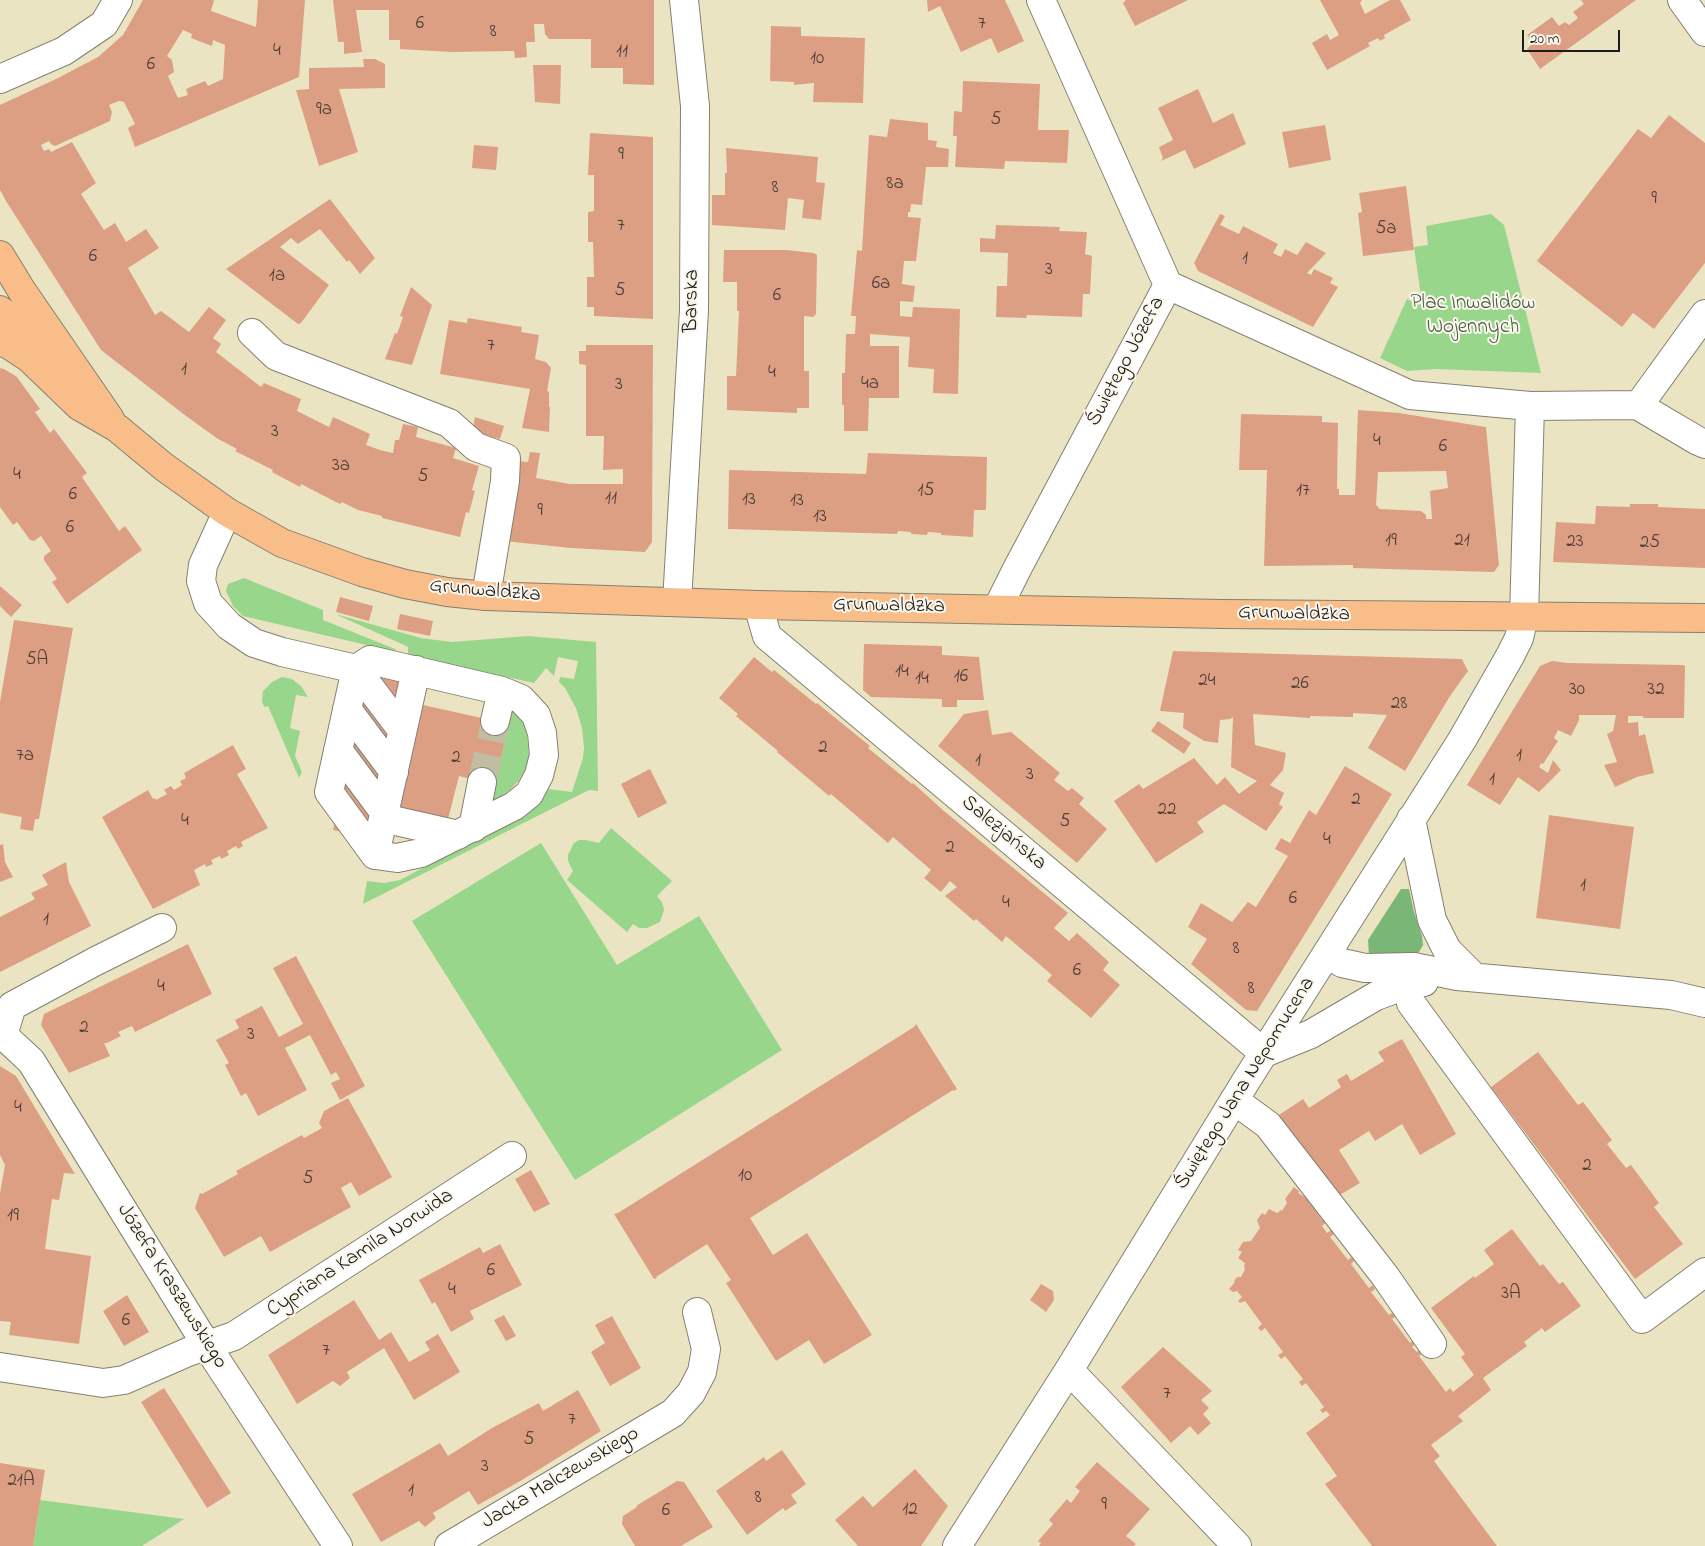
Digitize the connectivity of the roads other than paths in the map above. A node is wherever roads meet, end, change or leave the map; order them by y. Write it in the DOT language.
graph roads {
  1 [pos="118,0"];
  2 [pos="684,0"];
  3 [pos="1041,0"];
  4 [pos="1682,0"];
  5 [pos="1705,32"];
  6 [pos="0,79"];
  7 [pos="0,255"];
  8 [pos="1168,286"];
  9 [pos="0,310"];
  10 [pos="1705,314"];
  11 [pos="252,333"];
  12 [pos="0,342"];
  13 [pos="74,367"];
  14 [pos="1639,405"];
  15 [pos="1530,406"];
  16 [pos="117,428"];
  17 [pos="1705,444"];
  18 [pos="227,512"];
  19 [pos="486,596"];
  20 [pos="677,602"];
  21 [pos="758,605"];
  22 [pos="997,609"];
  23 [pos="1524,617"];
  24 [pos="1705,618"];
  25 [pos="356,669"];
  26 [pos="416,670"];
  27 [pos="502,691"];
  28 [pos="347,709"];
  29 [pos="495,721"];
  30 [pos="402,730"];
  31 [pos="338,750"];
  32 [pos="394,772"];
  33 [pos="482,782"];
  34 [pos="384,815"];
  35 [pos="1411,819"];
  36 [pos="465,831"];
  37 [pos="375,855"];
  38 [pos="162,928"];
  39 [pos="1327,954"];
  40 [pos="1408,976"];
  41 [pos="1466,976"];
  42 [pos="1705,1003"];
  43 [pos="1,1034"];
  44 [pos="1264,1053"];
  45 [pos="1234,1100"];
  46 [pos="512,1156"];
  47 [pos="1705,1272"];
  48 [pos="697,1312"];
  49 [pos="1432,1344"];
  50 [pos="207,1346"];
  51 [pos="0,1367"];
  52 [pos="1069,1370"];
  53 [pos="338,1546"];
  54 [pos="449,1546"];
  55 [pos="957,1546"];
  56 [pos="1237,1546"];
  1 -- 6 [label="street"];
  2 -- 20 [label="street, Barska"];
  3 -- 8 [label="street, Świętego Józefa"];
  4 -- 5 [label="street"];
  7 -- 13 [label="main road"];
  8 -- 15 [label="street"];
  8 -- 22 [label="street, Świętego Józefa"];
  9 -- 13 [label="main road"];
  10 -- 14 [label="street"];
  11 -- 19 [label="street"];
  12 -- 16 [label="main road"];
  13 -- 16 [label="main road"];
  14 -- 15 [label="street"];
  14 -- 17 [label="street"];
  15 -- 23 [label="street, Świętego Jana Nepomucena"];
  16 -- 18 [label="main road, Grunwaldzka"];
  18 -- 19 [label="main road, Grunwaldzka"];
  18 -- 25 [label="street"];
  19 -- 20 [label="main road, Grunwaldzka"];
  20 -- 21 [label="main road, Grunwaldzka"];
  21 -- 22 [label="main road, Grunwaldzka"];
  21 -- 44 [label="street, Salezjańska"];
  22 -- 23 [label="main road, Grunwaldzka"];
  23 -- 24 [label="main road, Grunwaldzka"];
  23 -- 35 [label="street, Świętego Jana Nepomucena"];
  25 -- 26 [label="street"];
  25 -- 28 [label="street"];
  25 -- 30 [label="street"];
  26 -- 27 [label="street"];
  26 -- 30 [label="street"];
  27 -- 29 [label="street"];
  27 -- 36 [label="street"];
  28 -- 31 [label="street"];
  28 -- 32 [label="street"];
  30 -- 32 [label="street"];
  31 -- 34 [label="street"];
  31 -- 37 [label="street"];
  32 -- 34 [label="street"];
  33 -- 36 [label="street"];
  34 -- 36 [label="street"];
  34 -- 37 [label="street"];
  35 -- 39 [label="street, Świętego Jana Nepomucena"];
  35 -- 41 [label="street"];
  36 -- 37 [label="street"];
  38 -- 43 [label="street"];
  39 -- 40 [label="street"];
  39 -- 44 [label="street, Świętego Jana Nepomucena"];
  40 -- 41 [label="street"];
  40 -- 44 [label="street"];
  40 -- 47 [label="street"];
  41 -- 42 [label="street"];
  43 -- 50 [label="street, Józefa Kraszewskiego"];
  44 -- 45 [label="street, Świętego Jana Nepomucena"];
  45 -- 49 [label="street"];
  45 -- 52 [label="street, Świętego Jana Nepomucena"];
  46 -- 50 [label="street, Cypriana Kamila Norwida"];
  48 -- 54 [label="street, Jacka Malczewskiego"];
  50 -- 51 [label="street, Cypriana Kamila Norwida"];
  50 -- 53 [label="street, Józefa Kraszewskiego"];
  52 -- 55 [label="street, Świętego Jana Nepomucena"];
  52 -- 56 [label="street"];
}
